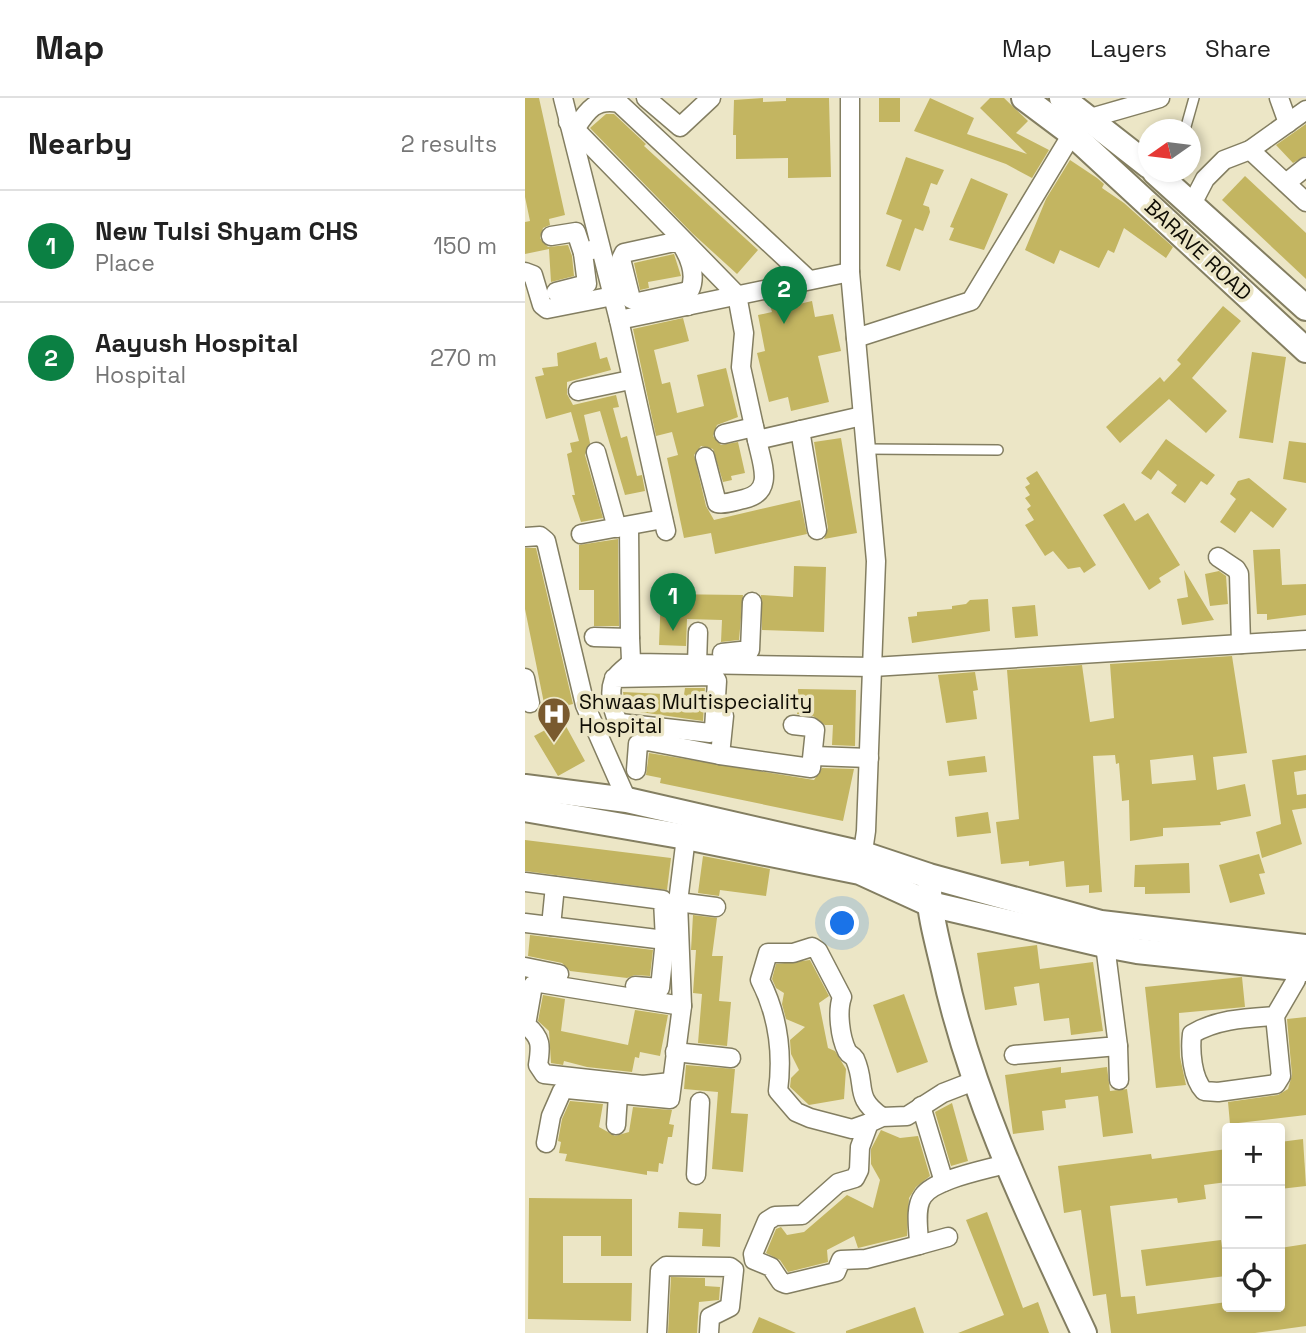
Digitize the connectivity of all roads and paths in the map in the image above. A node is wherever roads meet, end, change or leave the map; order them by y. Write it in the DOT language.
graph roads {
  1 [pos="563,98"];
  2 [pos="646,98"];
  3 [pos="711,98"];
  4 [pos="850,98"];
  5 [pos="1024,98"];
  6 [pos="1062,98"];
  7 [pos="1160,98"];
  8 [pos="1194,98"];
  9 [pos="1279,98"];
  10 [pos="1306,110"];
  11 [pos="1188,119"];
  12 [pos="1288,123"];
  13 [pos="571,126"];
  14 [pos="1080,127"];
  15 [pos="1250,150"];
  16 [pos="1138,160"];
  17 [pos="1306,167"];
  18 [pos="1172,182"];
  19 [pos="1286,183"];
  20 [pos="1306,202"];
  21 [pos="1192,204"];
  22 [pos="592,216"];
  23 [pos="592,250"];
  24 [pos="525,272"];
  25 [pos="850,272"];
  26 [pos="809,281"];
  27 [pos="556,292"];
  28 [pos="737,295"];
  29 [pos="613,296"];
  30 [pos="1306,308"];
  31 [pos="619,320"];
  32 [pos="856,338"];
  33 [pos="1306,350"];
  34 [pos="630,380"];
  35 [pos="578,391"];
  36 [pos="862,416"];
  37 [pos="800,430"];
  38 [pos="755,433"];
  39 [pos="724,434"];
  40 [pos="865,449"];
  41 [pos="998,450"];
  42 [pos="596,452"];
  43 [pos="705,457"];
  44 [pos="623,527"];
  45 [pos="817,530"];
  46 [pos="581,534"];
  47 [pos="525,537"];
  48 [pos="1218,557"];
  49 [pos="752,602"];
  50 [pos="698,632"];
  51 [pos="594,638"];
  52 [pos="629,638"];
  53 [pos="1306,640"];
  54 [pos="1241,644"];
  55 [pos="655,652"];
  56 [pos="697,658"];
  57 [pos="633,661"];
  58 [pos="729,664"];
  59 [pos="873,667"];
  60 [pos="525,678"];
  61 [pos="614,678"];
  62 [pos="530,703"];
  63 [pos="793,725"];
  64 [pos="720,755"];
  65 [pos="814,756"];
  66 [pos="869,758"];
  67 [pos="636,769"];
  68 [pos="525,787"];
  69 [pos="627,800"];
  70 [pos="525,809"];
  71 [pos="685,837"];
  72 [pos="861,863"];
  73 [pos="929,876"];
  74 [pos="525,882"];
  75 [pos="555,886"];
  76 [pos="930,904"];
  77 [pos="716,907"];
  78 [pos="674,914"];
  79 [pos="525,923"];
  80 [pos="551,926"];
  81 [pos="665,940"];
  82 [pos="1105,945"];
  83 [pos="1302,961"];
  84 [pos="525,967"];
  85 [pos="677,1005"];
  86 [pos="1275,1016"];
  87 [pos="1118,1046"];
  88 [pos="675,1052"];
  89 [pos="1014,1055"];
  90 [pos="731,1058"];
  91 [pos="1119,1080"];
  92 [pos="974,1081"];
  93 [pos="666,1088"];
  94 [pos="618,1095"];
  95 [pos="921,1107"];
  96 [pos="875,1120"];
  97 [pos="616,1125"];
  98 [pos="546,1143"];
  99 [pos="1005,1164"];
  100 [pos="696,1175"];
  101 [pos="944,1182"];
  102 [pos="948,1237"];
  103 [pos="919,1245"];
  104 [pos="657,1333"];
  105 [pos="709,1333"];
  106 [pos="1084,1333"];
  1 -- 13 [label="street"];
  2 -- 3 [label="street"];
  4 -- 25 [label="street"];
  5 -- 14 [label="street, BARAVE ROAD"];
  6 -- 14 [label="street, BARAVE ROAD"];
  7 -- 14 [label="street"];
  8 -- 11 [label="lane"];
  9 -- 12 [label="street"];
  10 -- 12 [label="street"];
  12 -- 15 [label="street"];
  13 -- 22 [label="street"];
  13 -- 26 [label="street"];
  13 -- 28 [label="street"];
  14 -- 16 [label="street, BARAVE ROAD"];
  14 -- 32 [label="street"];
  14 -- 33 [label="street, BARAVE ROAD"];
  15 -- 19 [label="street"];
  15 -- 21 [label="street"];
  17 -- 19 [label="street"];
  18 -- 21 [label="street, BARAVE ROAD"];
  19 -- 20 [label="street"];
  21 -- 30 [label="street, BARAVE ROAD"];
  22 -- 23 [label="street"];
  22 -- 23 [label="street"];
  23 -- 27 [label="street"];
  23 -- 29 [label="street"];
  24 -- 29 [label="street"];
  25 -- 26 [label="street"];
  25 -- 32 [label="street"];
  26 -- 28 [label="street"];
  28 -- 31 [label="street"];
  28 -- 38 [label="street"];
  29 -- 31 [label="street"];
  31 -- 34 [label="street"];
  32 -- 36 [label="street"];
  34 -- 35 [label="street"];
  34 -- 44 [label="street"];
  36 -- 37 [label="street"];
  36 -- 40 [label="street"];
  37 -- 38 [label="street"];
  37 -- 45 [label="street"];
  38 -- 39 [label="street"];
  38 -- 43 [label="street"];
  40 -- 41 [label="lane"];
  40 -- 59 [label="street"];
  42 -- 44 [label="street"];
  44 -- 46 [label="street"];
  44 -- 52 [label="street"];
  47 -- 69 [label="street"];
  48 -- 54 [label="street"];
  49 -- 56 [label="street"];
  50 -- 56 [label="street"];
  51 -- 52 [label="street"];
  52 -- 57 [label="street"];
  53 -- 54 [label="street"];
  54 -- 59 [label="street"];
  55 -- 56 [label="street"];
  56 -- 57 [label="street"];
  56 -- 58 [label="street"];
  57 -- 61 [label="street"];
  58 -- 59 [label="street"];
  58 -- 64 [label="street"];
  59 -- 66 [label="street"];
  60 -- 62 [label="street"];
  61 -- 61 [label="street"];
  63 -- 65 [label="street"];
  64 -- 65 [label="street"];
  64 -- 67 [label="street"];
  65 -- 66 [label="street"];
  66 -- 72 [label="street"];
  68 -- 69 [label="street"];
  69 -- 72 [label="street"];
  70 -- 71 [label="street"];
  71 -- 72 [label="street"];
  71 -- 78 [label="street"];
  72 -- 73 [label="street"];
  72 -- 76 [label="street"];
  73 -- 76 [label="street"];
  73 -- 83 [label="street"];
  74 -- 75 [label="street"];
  75 -- 78 [label="street"];
  75 -- 80 [label="street"];
  76 -- 82 [label="street"];
  76 -- 92 [label="street"];
  77 -- 78 [label="street"];
  78 -- 81 [label="street"];
  78 -- 85 [label="street"];
  79 -- 80 [label="street"];
  80 -- 81 [label="street"];
  81 -- 84 [label="street"];
  82 -- 83 [label="street"];
  82 -- 87 [label="street"];
  83 -- 86 [label="street"];
  85 -- 88 [label="street"];
  85 -- 93 [label="street"];
  85 -- 93 [label="street"];
  86 -- 86 [label="street"];
  87 -- 89 [label="street"];
  87 -- 91 [label="street"];
  88 -- 90 [label="street"];
  88 -- 93 [label="street"];
  92 -- 95 [label="street"];
  92 -- 99 [label="street"];
  93 -- 94 [label="street"];
  93 -- 100 [label="street"];
  94 -- 97 [label="street"];
  94 -- 98 [label="street"];
  95 -- 96 [label="street"];
  95 -- 101 [label="street"];
  96 -- 96 [label="street"];
  96 -- 103 [label="street"];
  99 -- 101 [label="street"];
  99 -- 106 [label="street"];
  101 -- 103 [label="street"];
  102 -- 103 [label="street"];
  104 -- 105 [label="street"];
}
